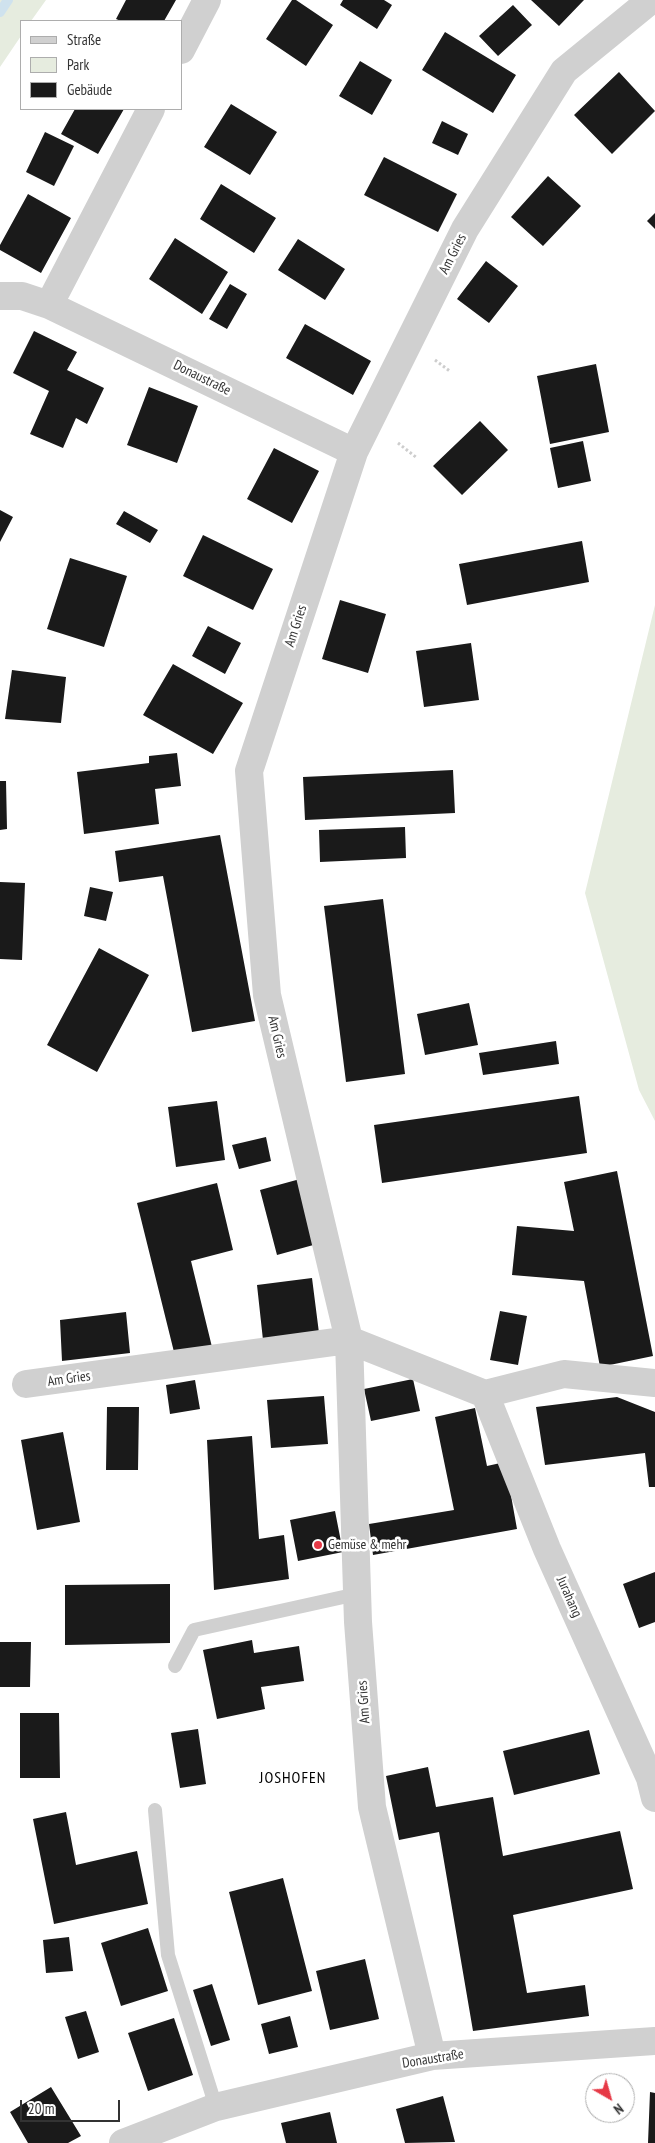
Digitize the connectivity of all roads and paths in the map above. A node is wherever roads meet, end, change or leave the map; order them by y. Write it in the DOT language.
graph roads {
  1 [pos="206,0"];
  2 [pos="651,0"];
  3 [pos="182,48"];
  4 [pos="150,110"];
  5 [pos="0,296"];
  6 [pos="49,305"];
  7 [pos="398,442"];
  8 [pos="354,452"];
  9 [pos="417,458"];
  10 [pos="349,1340"];
  11 [pos="655,1383"];
  12 [pos="26,1384"];
  13 [pos="485,1394"];
  14 [pos="358,1594"];
  15 [pos="175,1666"];
  16 [pos="655,1798"];
  17 [pos="155,1810"];
  18 [pos="655,2041"];
  19 [pos="432,2056"];
  20 [pos="216,2106"];
  21 [pos="123,2143"];
  1 -- 3 [label="street"];
  2 -- 8 [label="street, Am Gries"];
  4 -- 6 [label="street"];
  5 -- 6 [label="street, Donaustraße"];
  6 -- 8 [label="street, Donaustraße"];
  7 -- 9 [label="path"];
  8 -- 10 [label="street, Am Gries"];
  10 -- 12 [label="street, Am Gries"];
  10 -- 13 [label="street"];
  10 -- 14 [label="street, Am Gries"];
  11 -- 13 [label="street"];
  13 -- 16 [label="street, Jurahang"];
  14 -- 15 [label="lane"];
  14 -- 19 [label="street, Am Gries"];
  17 -- 20 [label="lane"];
  18 -- 19 [label="street, Donaustraße"];
  19 -- 20 [label="street, Donaustraße"];
  20 -- 21 [label="street, Donaustraße"];
}
